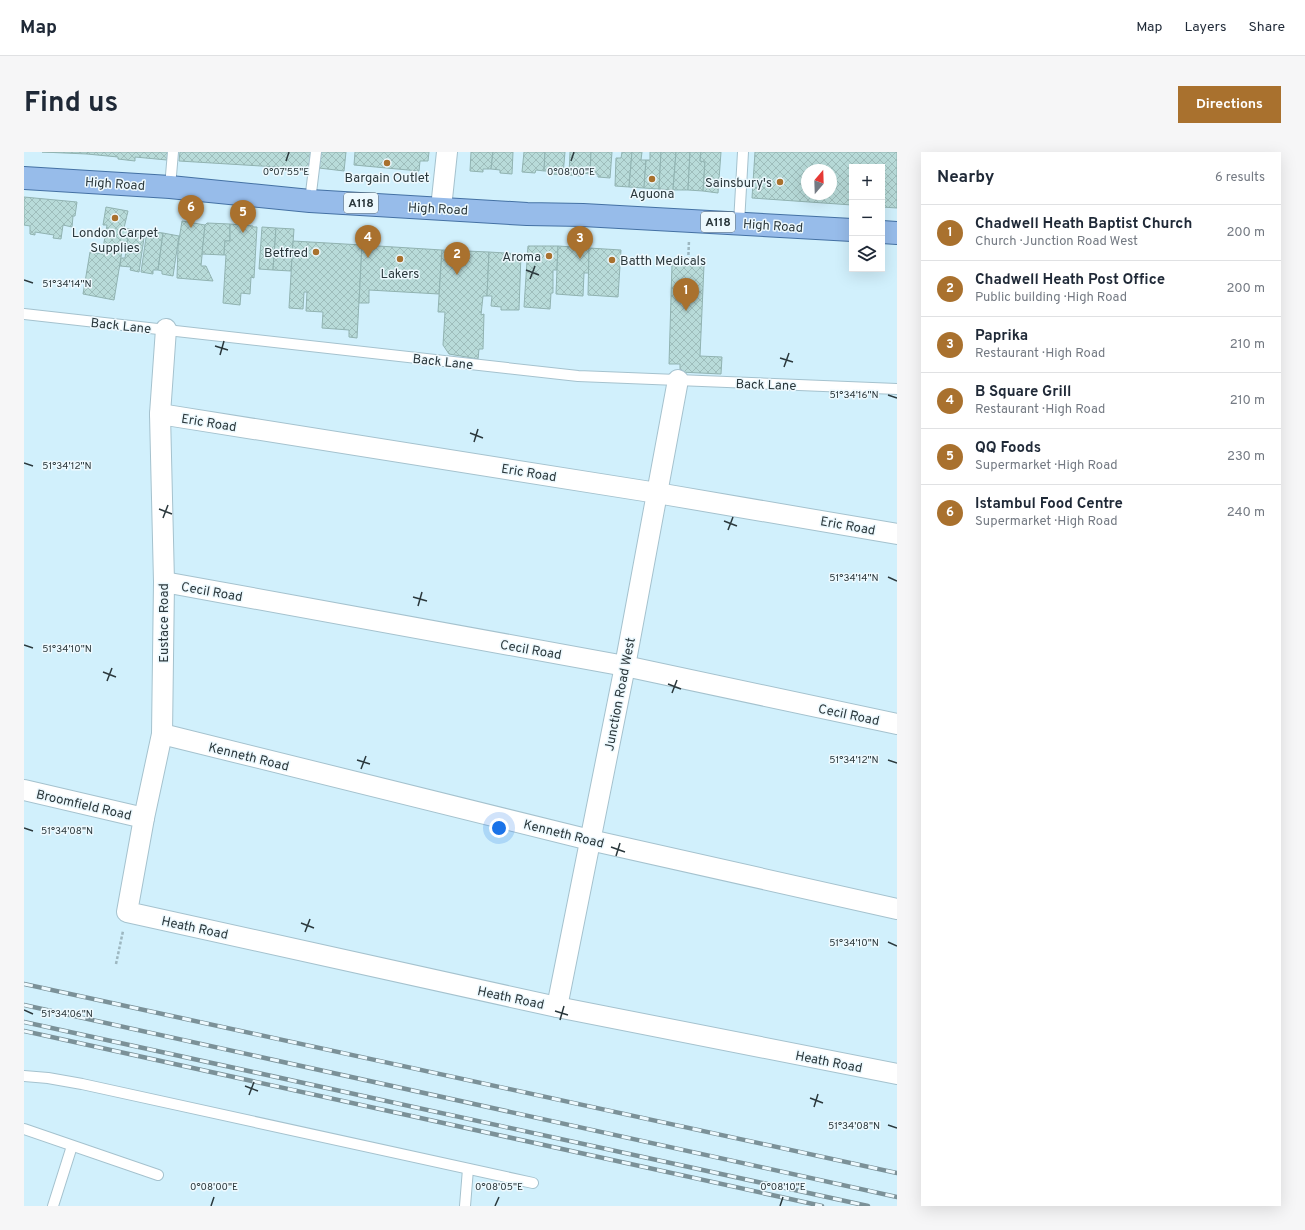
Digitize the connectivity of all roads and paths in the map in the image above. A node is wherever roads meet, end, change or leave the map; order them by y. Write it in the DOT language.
graph roads {
  1 [pos="173,152"];
  2 [pos="316,152"];
  3 [pos="447,152"];
  4 [pos="743,152"];
  5 [pos="24,178"];
  6 [pos="170,187"];
  7 [pos="310,201"];
  8 [pos="441,208"];
  9 [pos="689,221"];
  10 [pos="739,223"];
  11 [pos="849,230"];
  12 [pos="885,232"];
  13 [pos="897,233"];
  14 [pos="688,265"];
  15 [pos="24,314"];
  16 [pos="166,329"];
  17 [pos="678,380"];
  18 [pos="897,389"];
  19 [pos="160,414"];
  20 [pos="657,492"];
  21 [pos="897,534"];
  22 [pos="164,582"];
  23 [pos="625,666"];
  24 [pos="897,724"];
  25 [pos="162,734"];
  26 [pos="24,790"];
  27 [pos="144,818"];
  28 [pos="590,840"];
  29 [pos="897,909"];
  30 [pos="127,912"];
  31 [pos="116,964"];
  32 [pos="557,1007"];
  33 [pos="897,1074"];
  34 [pos="24,1076"];
  35 [pos="24,1129"];
  36 [pos="72,1146"];
  37 [pos="468,1169"];
  38 [pos="158,1175"];
  39 [pos="533,1183"];
  40 [pos="53,1206"];
  41 [pos="465,1206"];
  1 -- 6 [label="lane"];
  2 -- 7 [label="lane"];
  3 -- 8 [label="street"];
  4 -- 10 [label="lane"];
  5 -- 6 [label="main road, High Road / A118"];
  6 -- 7 [label="main road, High Road / A118"];
  7 -- 8 [label="main road, High Road / A118"];
  8 -- 9 [label="main road, High Road / A118"];
  9 -- 10 [label="main road, High Road / A118"];
  9 -- 14 [label="path"];
  10 -- 11 [label="main road, High Road / A118"];
  12 -- 13 [label="main road"];
  15 -- 16 [label="lane, Back Lane"];
  16 -- 17 [label="lane, Back Lane"];
  16 -- 19 [label="street, Eustace Road"];
  17 -- 18 [label="lane, Back Lane"];
  17 -- 20 [label="street, Junction Road West"];
  19 -- 20 [label="street, Eric Road"];
  19 -- 22 [label="street, Eustace Road"];
  20 -- 21 [label="street, Eric Road"];
  20 -- 23 [label="street, Junction Road West"];
  22 -- 23 [label="street, Cecil Road"];
  22 -- 25 [label="street, Eustace Road"];
  23 -- 24 [label="street, Cecil Road"];
  23 -- 28 [label="street, Junction Road West"];
  25 -- 27 [label="street, Eustace Road"];
  25 -- 28 [label="street, Kenneth Road"];
  26 -- 27 [label="street, Broomfield Road"];
  27 -- 30 [label="street, Eustace Road"];
  28 -- 29 [label="street, Kenneth Road"];
  28 -- 32 [label="street, Junction Road West"];
  30 -- 31 [label="path"];
  30 -- 32 [label="street, Heath Road"];
  32 -- 33 [label="street, Heath Road"];
  34 -- 37 [label="lane"];
  35 -- 36 [label="lane"];
  36 -- 38 [label="lane"];
  36 -- 40 [label="lane"];
  37 -- 39 [label="lane"];
  37 -- 41 [label="lane"];
}
